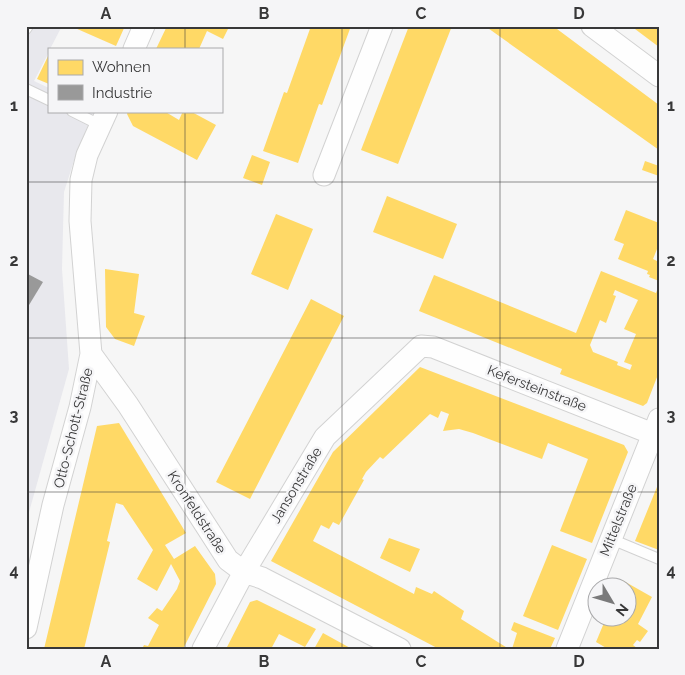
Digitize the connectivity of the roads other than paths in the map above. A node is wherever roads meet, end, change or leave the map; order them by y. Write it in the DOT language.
graph roads {
  1 [pos="144,26"];
  2 [pos="382,26"];
  3 [pos="592,26"];
  4 [pos="134,48"];
  5 [pos="659,76"];
  6 [pos="26,89"];
  7 [pos="48,100"];
  8 [pos="76,112"];
  9 [pos="103,118"];
  10 [pos="324,175"];
  11 [pos="420,346"];
  12 [pos="91,354"];
  13 [pos="656,426"];
  14 [pos="611,539"];
  15 [pos="659,559"];
  16 [pos="244,572"];
  17 [pos="26,628"];
  18 [pos="203,649"];
  19 [pos="400,649"];
  20 [pos="567,649"];
  1 -- 4 [label="street"];
  2 -- 10 [label="street"];
  3 -- 5 [label="street"];
  6 -- 7 [label="lane"];
  8 -- 9 [label="lane"];
  9 -- 12 [label="street, Otto-Schott-Straße"];
  11 -- 13 [label="street, Kefersteinstraße"];
  11 -- 16 [label="street, Jansonstraße"];
  12 -- 16 [label="street, Kronfeldstraße"];
  12 -- 17 [label="street, Otto-Schott-Straße"];
  13 -- 14 [label="street, Mittelstraße"];
  14 -- 15 [label="lane"];
  14 -- 20 [label="street, Mittelstraße"];
  16 -- 18 [label="street, Jansonstraße"];
  16 -- 19 [label="street, Kronfeldstraße"];
}
